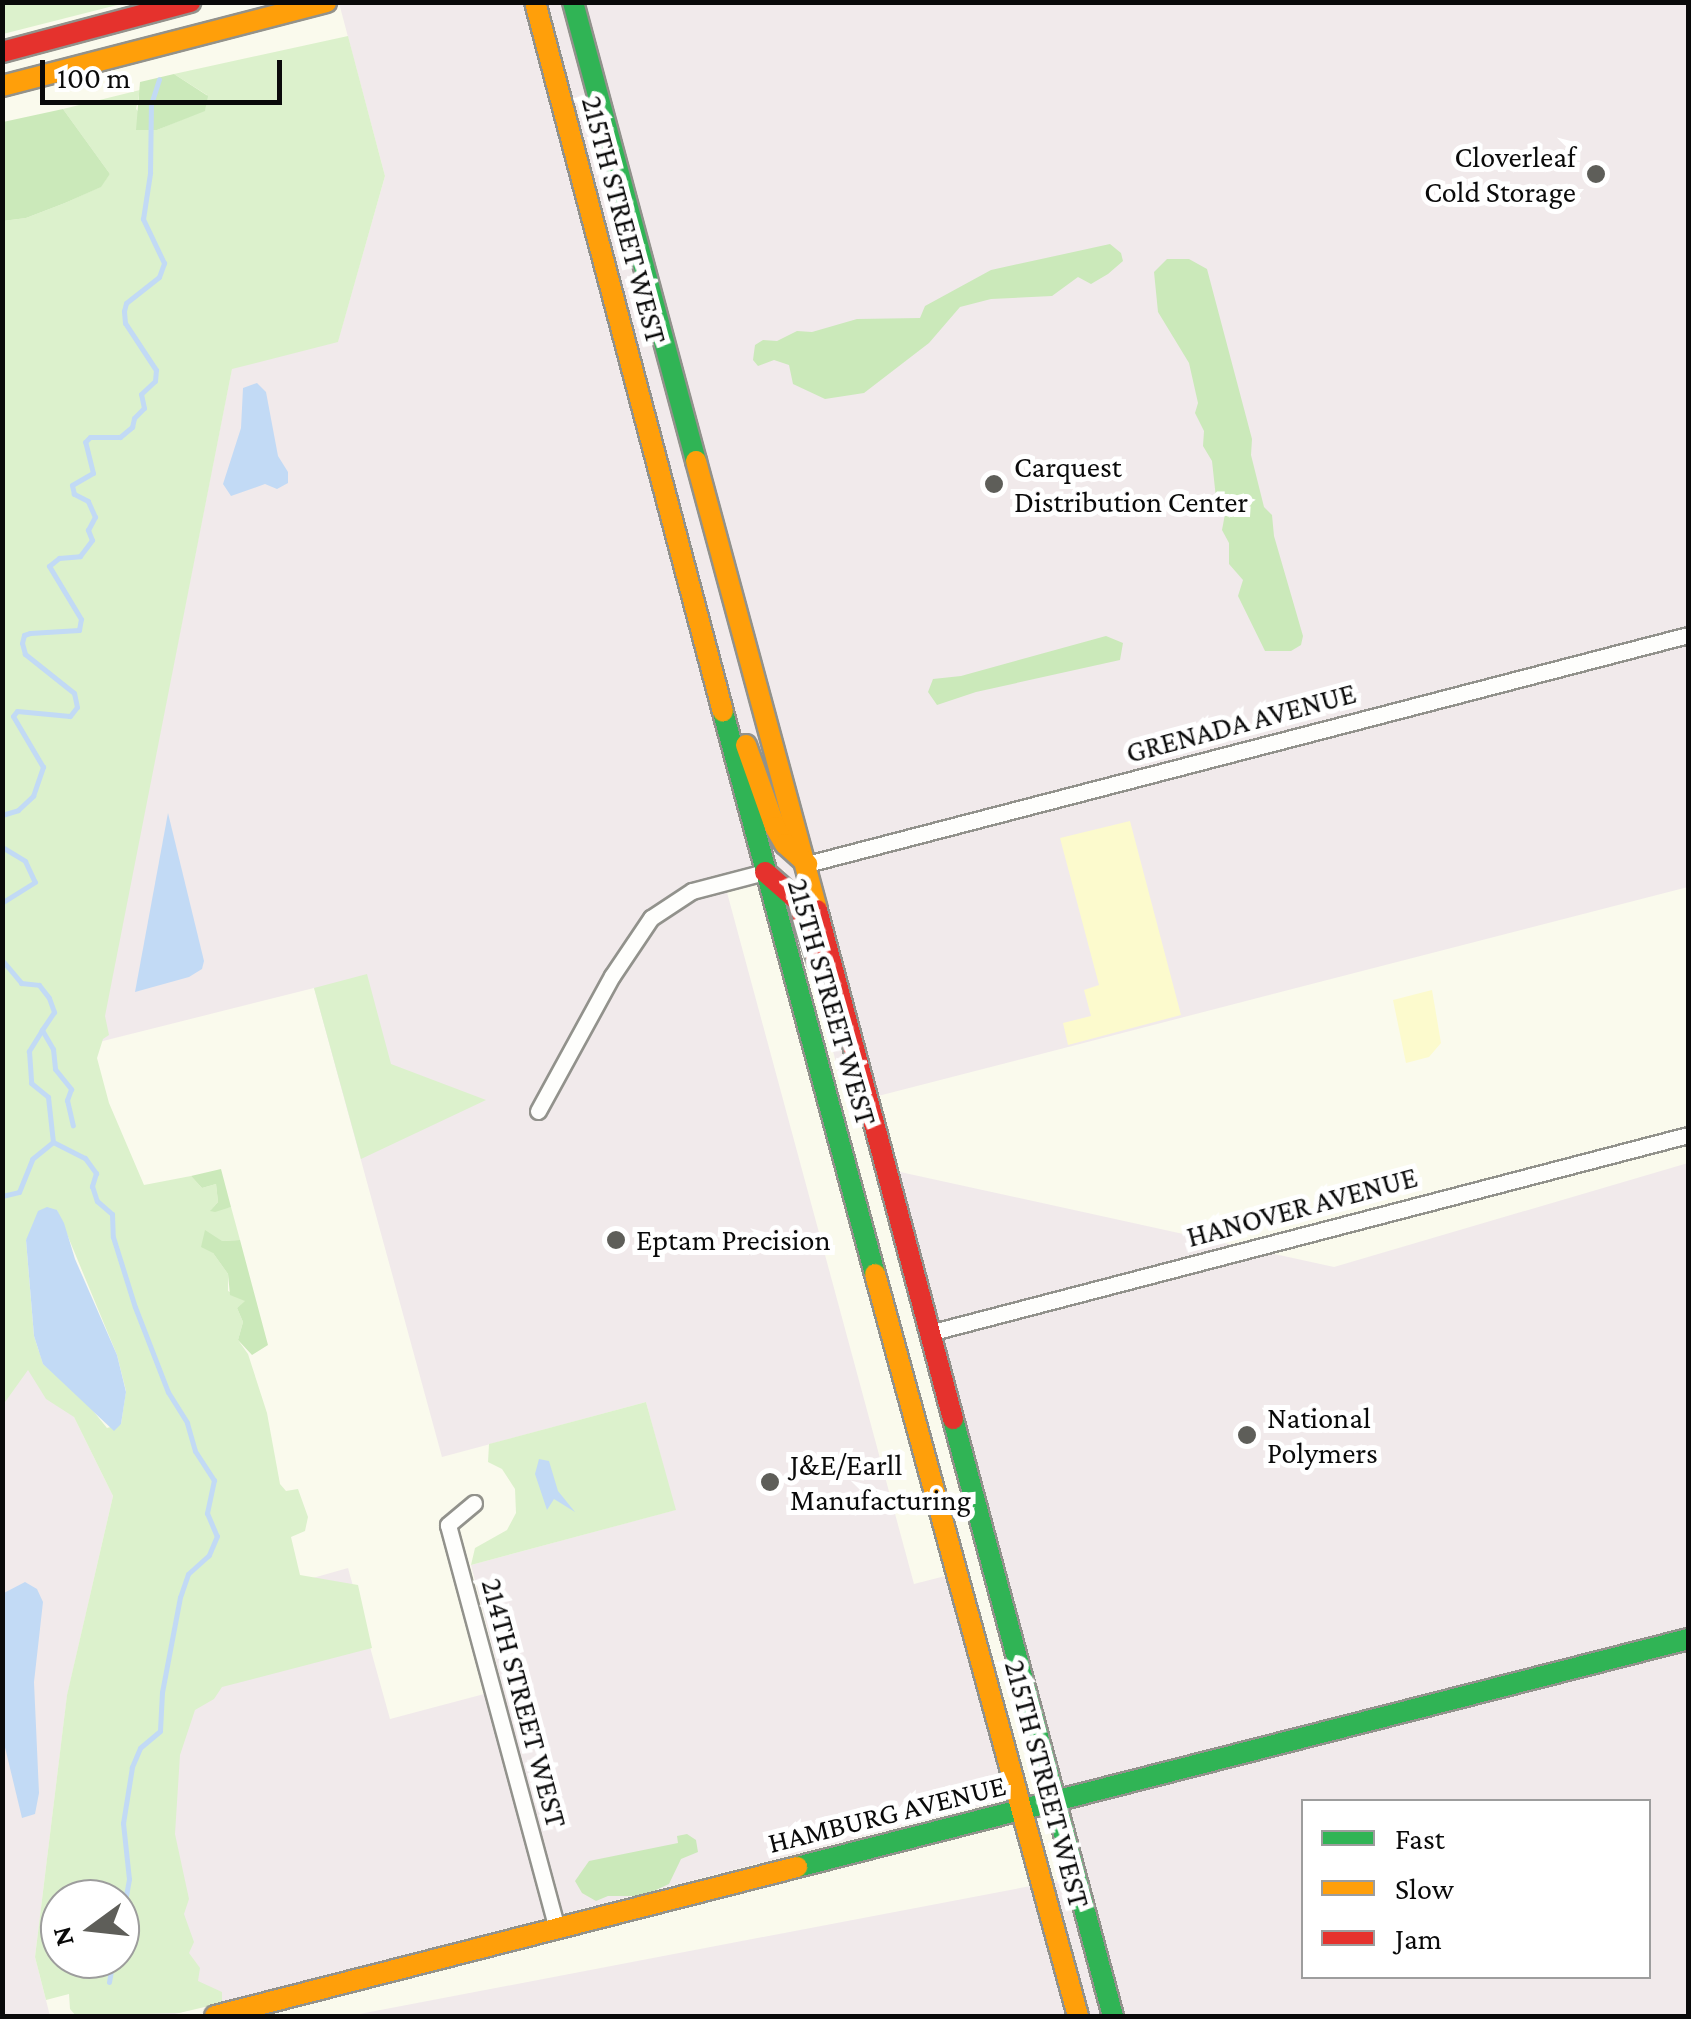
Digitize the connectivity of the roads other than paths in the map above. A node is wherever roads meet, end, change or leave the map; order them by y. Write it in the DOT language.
graph roads {
  1 [pos="190,2"];
  2 [pos="326,2"];
  3 [pos="535,2"];
  4 [pos="573,2"];
  5 [pos="2,52"];
  6 [pos="2,86"];
  7 [pos="1688,635"];
  8 [pos="705,649"];
  9 [pos="807,864"];
  10 [pos="765,872"];
  11 [pos="538,1111"];
  12 [pos="874,1120"];
  13 [pos="1688,1136"];
  14 [pos="929,1333"];
  15 [pos="474,1503"];
  16 [pos="1688,1639"];
  17 [pos="1056,1802"];
  18 [pos="1023,1811"];
  19 [pos="557,1929"];
  20 [pos="216,2016"];
  21 [pos="1078,2016"];
  22 [pos="1113,2016"];
  1 -- 5 [label="main road"];
  2 -- 6 [label="main road"];
  3 -- 8 [label="main road, 215TH STREET WEST"];
  4 -- 9 [label="main road, 215TH STREET WEST"];
  7 -- 9 [label="street, GRENADA AVENUE"];
  8 -- 9 [label="main road"];
  8 -- 10 [label="main road, 215TH STREET WEST"];
  9 -- 12 [label="main road, 215TH STREET WEST"];
  10 -- 11 [label="street"];
  10 -- 12 [label="main road"];
  10 -- 18 [label="main road, 215TH STREET WEST"];
  12 -- 14 [label="main road, 215TH STREET WEST"];
  13 -- 14 [label="street, HANOVER AVENUE"];
  14 -- 17 [label="main road, 215TH STREET WEST"];
  15 -- 19 [label="street, 214TH STREET WEST"];
  16 -- 17 [label="main road, HAMBURG AVENUE"];
  17 -- 18 [label="main road, HAMBURG AVENUE"];
  17 -- 22 [label="main road, 215TH STREET WEST"];
  18 -- 19 [label="main road, HAMBURG AVENUE"];
  18 -- 21 [label="main road, 215TH STREET WEST"];
  19 -- 20 [label="main road, HAMBURG AVENUE"];
}
